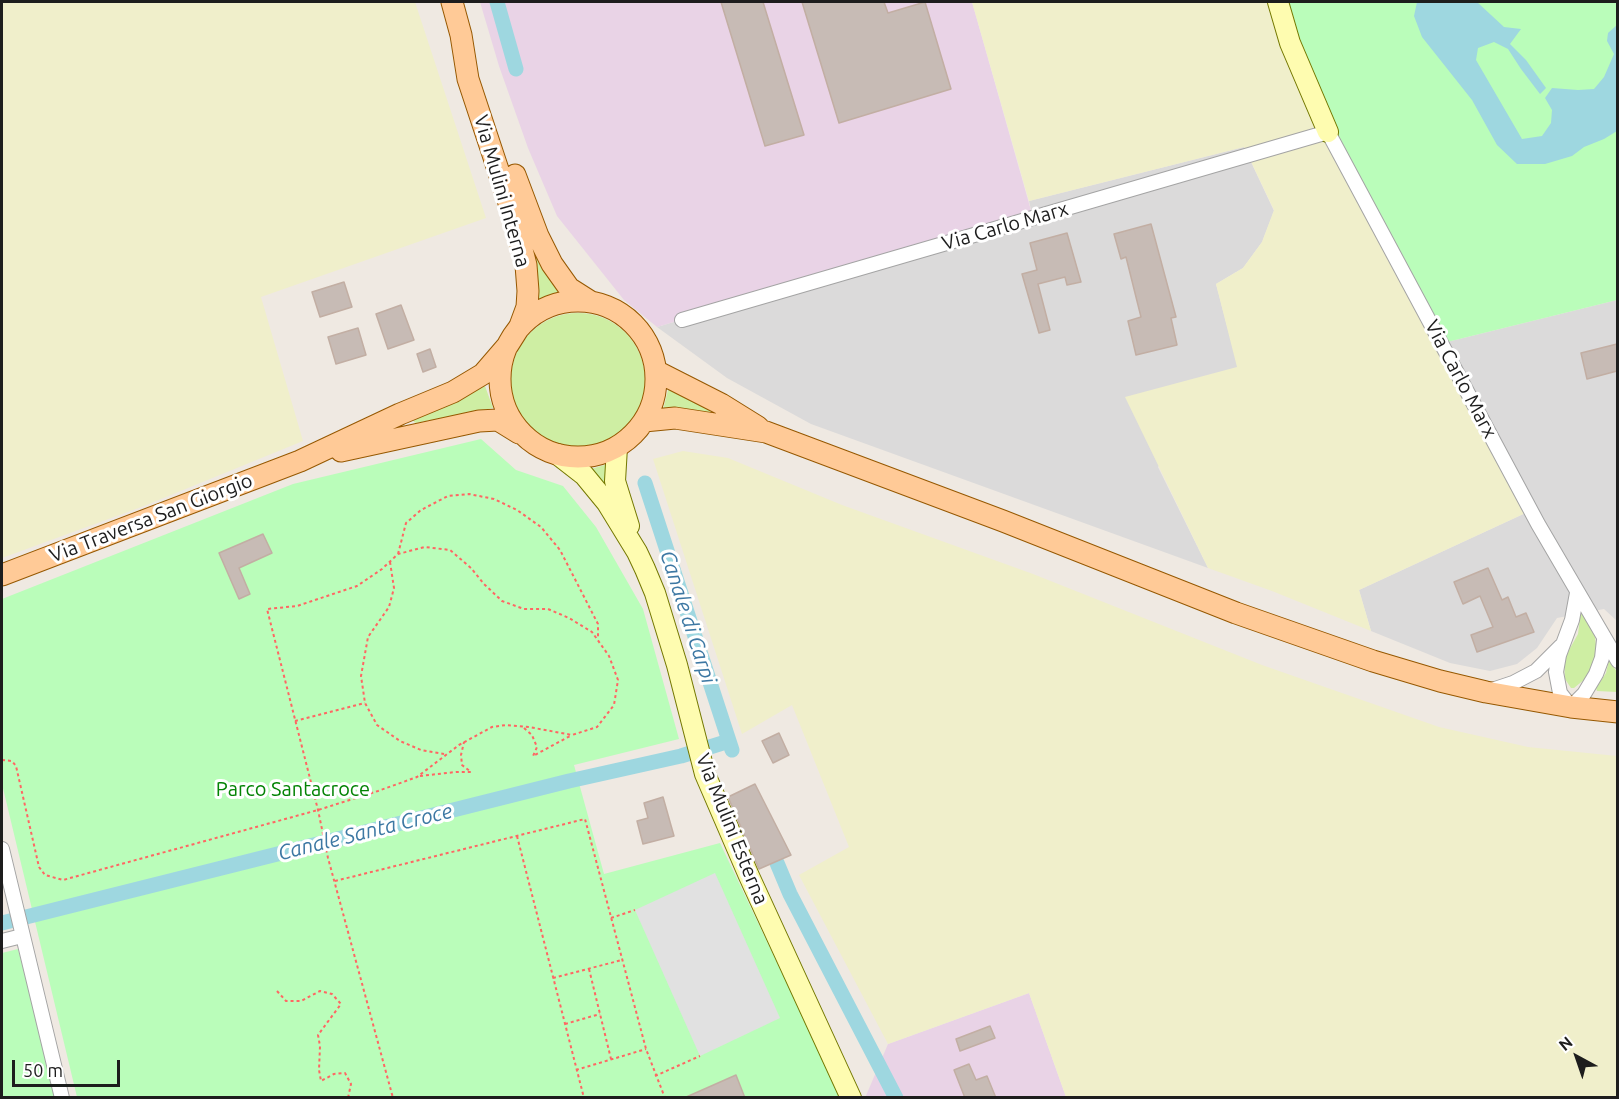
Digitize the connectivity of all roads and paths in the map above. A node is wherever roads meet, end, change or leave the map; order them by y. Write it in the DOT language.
graph roads {
  1 [pos="452,2"];
  2 [pos="1278,2"];
  3 [pos="461,35"];
  4 [pos="1328,132"];
  5 [pos="593,303"];
  6 [pos="682,320"];
  7 [pos="508,345"];
  8 [pos="656,370"];
  9 [pos="644,422"];
  10 [pos="766,432"];
  11 [pos="527,438"];
  12 [pos="617,447"];
  13 [pos="557,454"];
  14 [pos="300,461"];
  15 [pos="637,552"];
  16 [pos="398,554"];
  17 [pos="390,562"];
  18 [pos="2,575"];
  19 [pos="1577,593"];
  20 [pos="1604,639"];
  21 [pos="598,641"];
  22 [pos="1564,643"];
  23 [pos="1617,662"];
  24 [pos="1486,692"];
  25 [pos="365,703"];
  26 [pos="1571,707"];
  27 [pos="1617,712"];
  28 [pos="294,721"];
  29 [pos="523,727"];
  30 [pos="572,735"];
  31 [pos="465,741"];
  32 [pos="445,754"];
  33 [pos="2,760"];
  34 [pos="417,777"];
  35 [pos="318,810"];
  36 [pos="517,836"];
  37 [pos="2,849"];
  38 [pos="335,881"];
  39 [pos="635,910"];
  40 [pos="611,918"];
  41 [pos="21,933"];
  42 [pos="2,941"];
  43 [pos="622,960"];
  44 [pos="589,969"];
  45 [pos="553,978"];
  46 [pos="277,992"];
  47 [pos="600,1014"];
  48 [pos="565,1024"];
  49 [pos="646,1049"];
  50 [pos="700,1056"];
  51 [pos="612,1059"];
  52 [pos="576,1070"];
  53 [pos="655,1076"];
  54 [pos="62,1098"];
  55 [pos="348,1098"];
  56 [pos="393,1098"];
  57 [pos="584,1098"];
  58 [pos="664,1098"];
  59 [pos="851,1098"];
  1 -- 3 [label="main road, Via Mulini Interna"];
  2 -- 4 [label="main road, Via Carlo Marx"];
  3 -- 5 [label="main road, Via Mulini Interna"];
  3 -- 7 [label="main road, Via Mulini Interna"];
  4 -- 6 [label="street, Via Carlo Marx"];
  4 -- 19 [label="street, Via Carlo Marx"];
  5 -- 7 [label="main road"];
  5 -- 8 [label="main road"];
  7 -- 11 [label="main road"];
  7 -- 14 [label="main road, Via Traversa San Giorgio"];
  8 -- 9 [label="main road"];
  8 -- 10 [label="main road"];
  9 -- 10 [label="main road"];
  9 -- 12 [label="main road"];
  10 -- 24 [label="main road"];
  11 -- 13 [label="main road"];
  11 -- 14 [label="main road, Via Traversa San Giorgio"];
  12 -- 13 [label="main road"];
  12 -- 15 [label="main road, Via Mulini Esterna"];
  13 -- 15 [label="main road, Via Mulini Esterna"];
  14 -- 18 [label="main road, Via Traversa San Giorgio"];
  15 -- 59 [label="main road, Via Mulini Esterna"];
  16 -- 17 [label="path"];
  16 -- 21 [label="path"];
  16 -- 21 [label="path"];
  17 -- 25 [label="path"];
  17 -- 28 [label="path"];
  19 -- 20 [label="street, Via Carlo Marx"];
  19 -- 22 [label="street"];
  20 -- 23 [label="street, Via Carlo Marx"];
  20 -- 26 [label="street"];
  21 -- 30 [label="path"];
  22 -- 24 [label="street"];
  22 -- 26 [label="street"];
  24 -- 26 [label="main road"];
  25 -- 28 [label="path"];
  25 -- 32 [label="path"];
  26 -- 27 [label="main road"];
  28 -- 35 [label="path"];
  29 -- 30 [label="path"];
  29 -- 30 [label="path"];
  29 -- 31 [label="path"];
  31 -- 32 [label="path"];
  31 -- 34 [label="path"];
  32 -- 34 [label="path"];
  33 -- 35 [label="path"];
  34 -- 35 [label="path"];
  35 -- 38 [label="path"];
  36 -- 38 [label="path"];
  36 -- 40 [label="path"];
  36 -- 45 [label="path"];
  37 -- 41 [label="street"];
  38 -- 56 [label="path"];
  39 -- 40 [label="path"];
  40 -- 43 [label="path"];
  41 -- 42 [label="street"];
  41 -- 54 [label="street"];
  43 -- 44 [label="path"];
  43 -- 49 [label="path"];
  44 -- 45 [label="path"];
  44 -- 47 [label="path"];
  45 -- 48 [label="path"];
  46 -- 55 [label="path"];
  47 -- 48 [label="path"];
  47 -- 51 [label="path"];
  48 -- 52 [label="path"];
  49 -- 51 [label="path"];
  49 -- 53 [label="path"];
  50 -- 53 [label="path"];
  51 -- 52 [label="path"];
  52 -- 57 [label="path"];
  53 -- 58 [label="path"];
}
